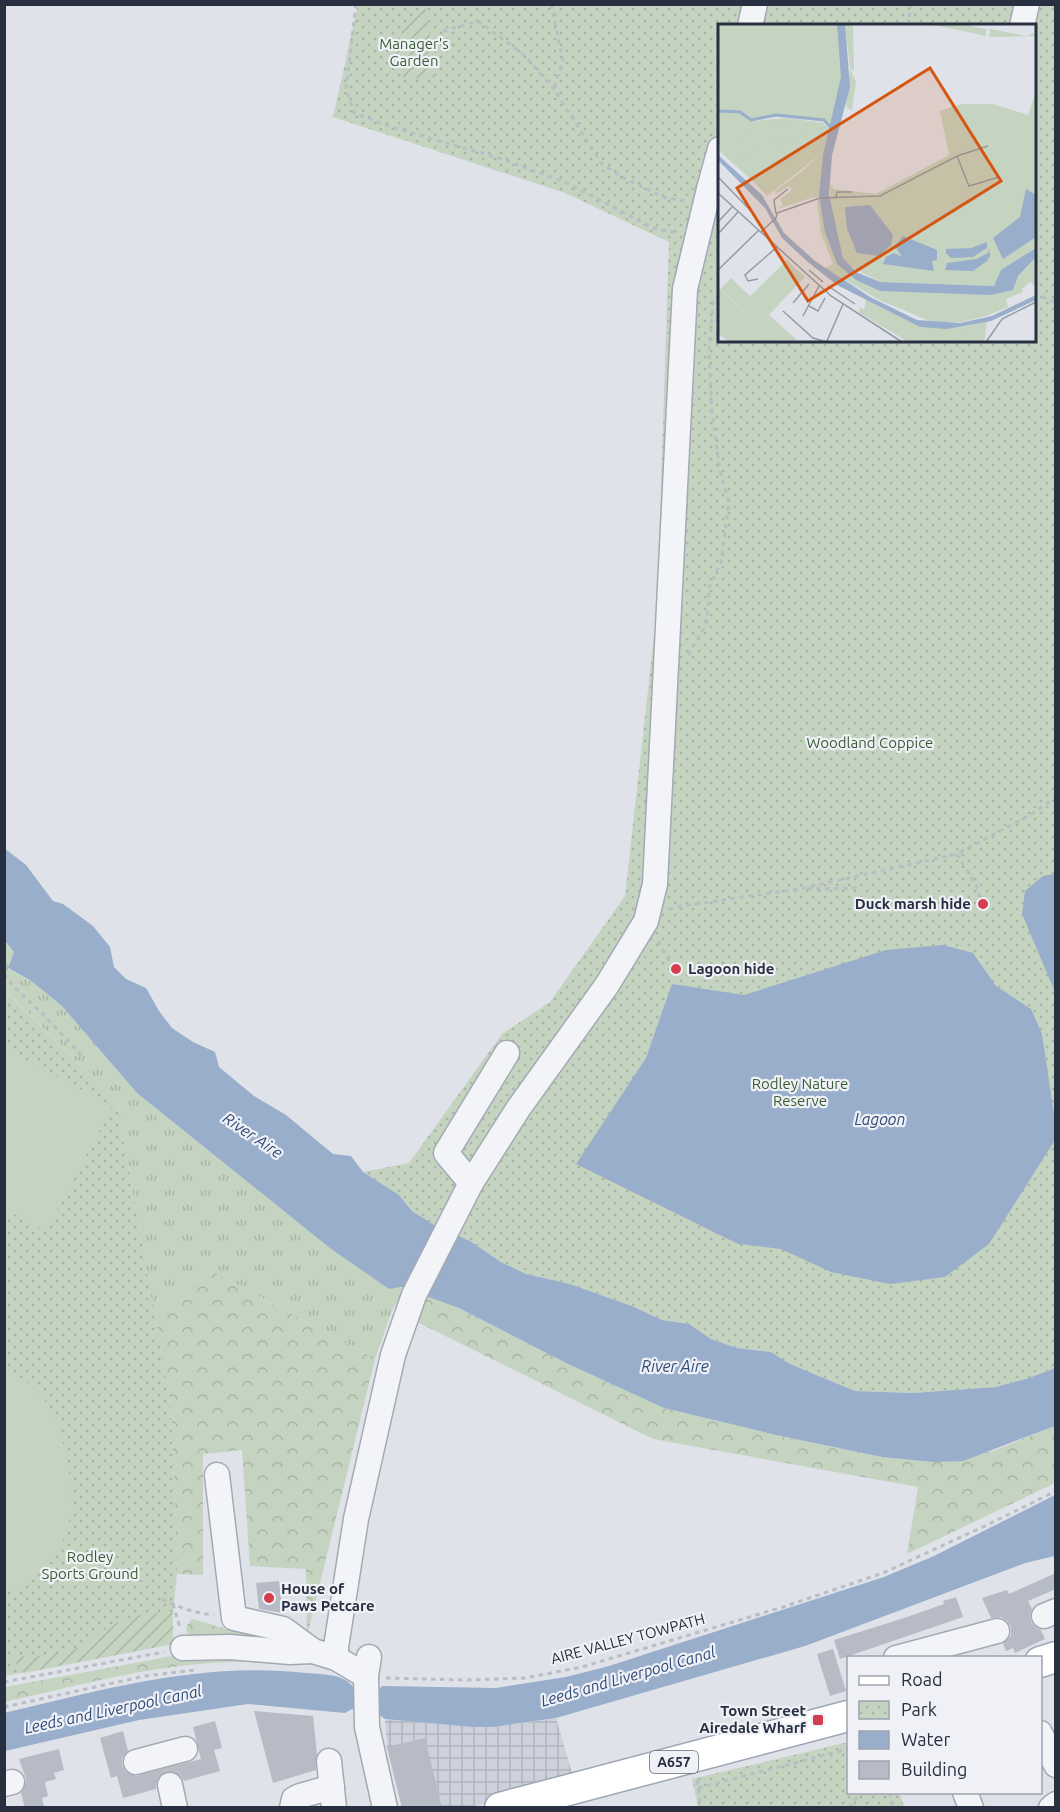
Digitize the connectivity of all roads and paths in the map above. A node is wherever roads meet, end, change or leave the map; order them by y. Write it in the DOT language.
graph roads {
  1 [pos="357,4"];
  2 [pos="551,4"];
  3 [pos="755,4"];
  4 [pos="910,4"];
  5 [pos="1027,4"];
  6 [pos="750,24"];
  7 [pos="909,24"];
  8 [pos="1022,24"];
  9 [pos="443,31"];
  10 [pos="554,89"];
  11 [pos="718,159"];
  12 [pos="711,195"];
  13 [pos="698,237"];
  14 [pos="1036,293"];
  15 [pos="718,301"];
  16 [pos="1056,303"];
  17 [pos="665,677"];
  18 [pos="1056,797"];
  19 [pos="957,854"];
  20 [pos="858,888"];
  21 [pos="799,889"];
  22 [pos="980,899"];
  23 [pos="646,921"];
  24 [pos="672,966"];
  25 [pos="4,974"];
  26 [pos="507,1053"];
  27 [pos="83,1057"];
  28 [pos="471,1183"];
  29 [pos="217,1475"];
  30 [pos="1056,1491"];
  31 [pos="162,1599"];
  32 [pos="173,1604"];
  33 [pos="234,1618"];
  34 [pos="997,1631"];
  35 [pos="183,1648"];
  36 [pos="313,1651"];
  37 [pos="904,1656"];
  38 [pos="336,1658"];
  39 [pos="201,1669"];
  40 [pos="367,1674"];
  41 [pos="4,1682"];
  42 [pos="4,1707"];
  43 [pos="847,1717"];
  44 [pos="1042,1735"];
  45 [pos="185,1749"];
  46 [pos="847,1750"];
  47 [pos="329,1761"];
  48 [pos="136,1762"];
  49 [pos="1056,1765"];
  50 [pos="168,1779"];
  51 [pos="860,1794"];
  52 [pos="333,1797"];
  53 [pos="565,1800"];
  54 [pos="854,1803"];
  55 [pos="1056,1804"];
  56 [pos="292,1808"];
  57 [pos="386,1808"];
  58 [pos="500,1808"];
  59 [pos="701,1808"];
  60 [pos="849,1808"];
  61 [pos="854,1808"];
  62 [pos="1051,1808"];
  1 -- 13 [label="path"];
  2 -- 10 [label="path"];
  3 -- 6 [label="street"];
  4 -- 7 [label="path"];
  5 -- 8 [label="street"];
  9 -- 10 [label="path"];
  10 -- 12 [label="path"];
  11 -- 12 [label="street"];
  12 -- 13 [label="street"];
  13 -- 17 [label="street"];
  14 -- 16 [label="path"];
  15 -- 17 [label="path"];
  17 -- 23 [label="street"];
  18 -- 19 [label="path"];
  19 -- 21 [label="path"];
  19 -- 22 [label="path"];
  20 -- 21 [label="path"];
  21 -- 23 [label="path"];
  23 -- 24 [label="path"];
  23 -- 28 [label="street"];
  25 -- 27 [label="path"];
  26 -- 28 [label="street"];
  28 -- 38 [label="street"];
  29 -- 33 [label="street"];
  30 -- 40 [label="path, AIRE VALLEY TOWPATH"];
  31 -- 32 [label="path"];
  32 -- 33 [label="path"];
  32 -- 35 [label="path"];
  33 -- 36 [label="street"];
  34 -- 37 [label="street"];
  35 -- 36 [label="street"];
  35 -- 41 [label="path"];
  36 -- 38 [label="street"];
  38 -- 40 [label="street"];
  39 -- 42 [label="path"];
  40 -- 57 [label="street"];
  43 -- 53 [label="main road, A657"];
  44 -- 49 [label="street"];
  45 -- 50 [label="street"];
  46 -- 59 [label="path"];
  47 -- 52 [label="street"];
  48 -- 50 [label="street"];
  51 -- 54 [label="path"];
  52 -- 56 [label="street"];
  53 -- 58 [label="main road, A657"];
  54 -- 60 [label="path"];
  54 -- 61 [label="path"];
  55 -- 62 [label="street"];
}
